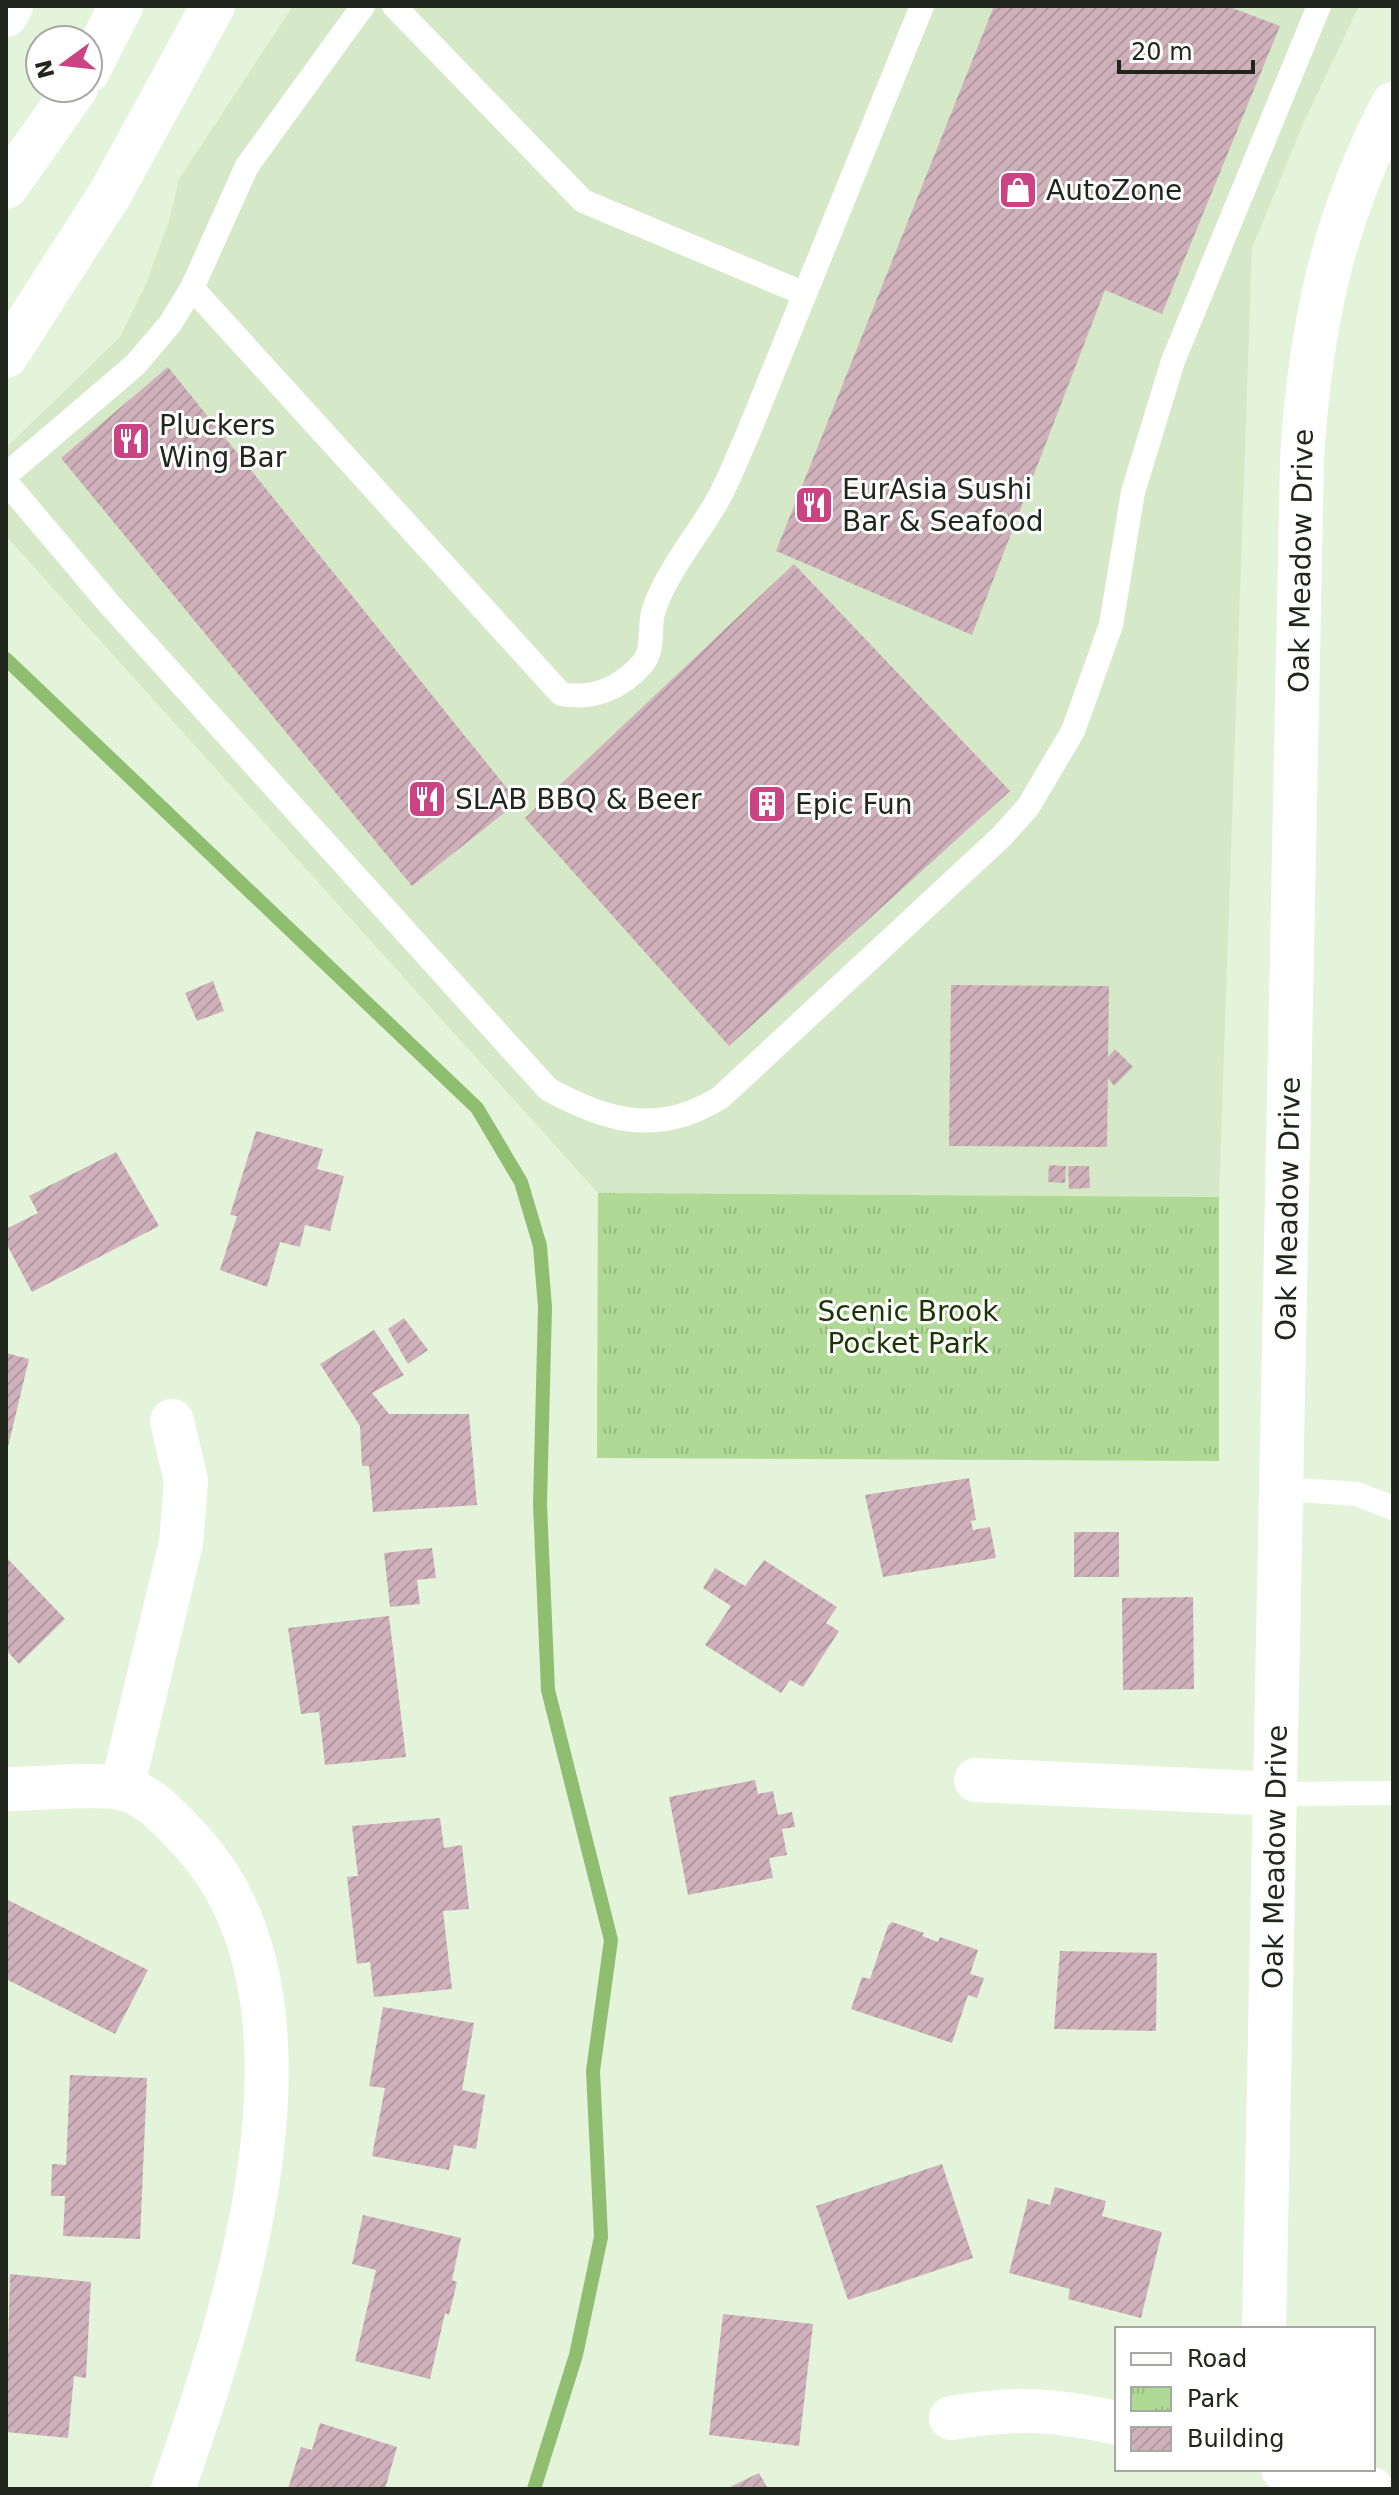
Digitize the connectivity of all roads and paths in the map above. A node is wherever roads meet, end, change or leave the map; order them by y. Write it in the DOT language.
graph roads {
  1 [pos="11,6"];
  2 [pos="121,6"];
  3 [pos="213,6"];
  4 [pos="363,6"];
  5 [pos="394,6"];
  6 [pos="922,6"];
  7 [pos="1319,6"];
  8 [pos="6,15"];
  9 [pos="104,39"];
  10 [pos="65,104"];
  11 [pos="1393,104"];
  12 [pos="6,187"];
  13 [pos="192,288"];
  14 [pos="805,294"];
  15 [pos="6,356"];
  16 [pos="6,475"];
  17 [pos="6,482"];
  18 [pos="172,1421"];
  19 [pos="1282,1489"];
  20 [pos="1393,1508"];
  21 [pos="976,1780"];
  22 [pos="122,1788"];
  23 [pos="6,1789"];
  24 [pos="1393,1793"];
  25 [pos="1277,1794"];
  26 [pos="1264,2327"];
  27 [pos="951,2418"];
  28 [pos="1115,2423"];
  29 [pos="1292,2471"];
  30 [pos="173,2489"];
  31 [pos="1372,2489"];
  1 -- 8 [label="main road"];
  2 -- 9 [label="main road"];
  3 -- 15 [label="main road"];
  4 -- 13 [label="lane"];
  5 -- 14 [label="lane"];
  6 -- 14 [label="lane"];
  7 -- 17 [label="lane"];
  10 -- 12 [label="main road"];
  11 -- 19 [label="main road, Oak Meadow Drive"];
  13 -- 14 [label="lane"];
  13 -- 16 [label="lane"];
  18 -- 22 [label="main road"];
  19 -- 20 [label="lane"];
  19 -- 25 [label="main road, Oak Meadow Drive"];
  21 -- 25 [label="main road"];
  22 -- 23 [label="main road"];
  22 -- 30 [label="main road"];
  24 -- 25 [label="lane"];
  25 -- 26 [label="main road, Oak Meadow Drive"];
  27 -- 28 [label="main road"];
  29 -- 31 [label="main road"];
}
